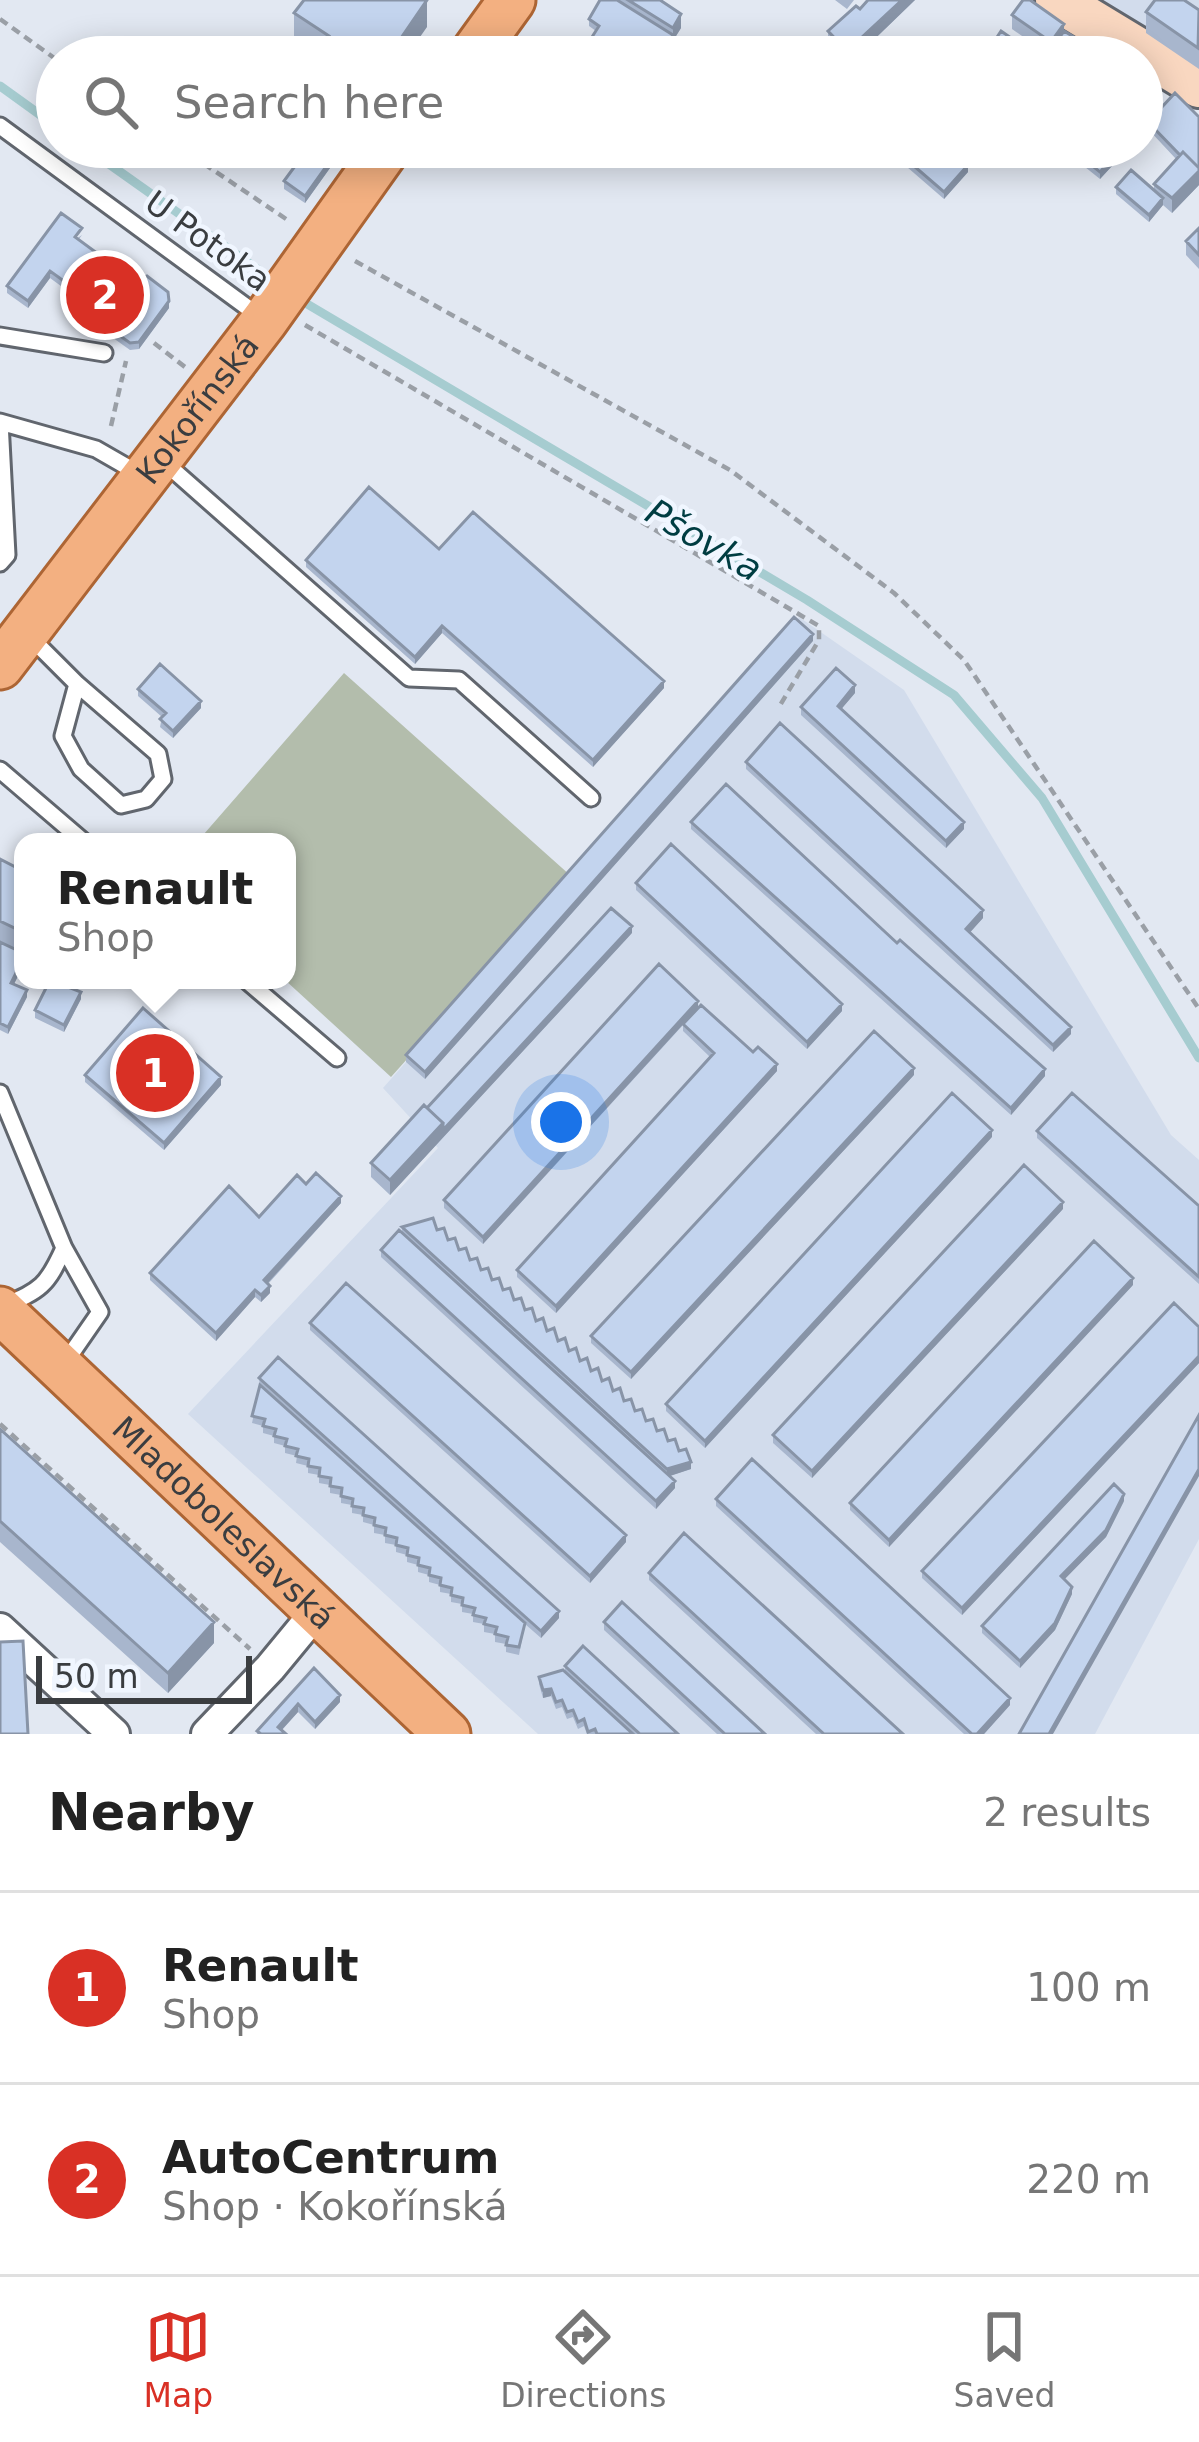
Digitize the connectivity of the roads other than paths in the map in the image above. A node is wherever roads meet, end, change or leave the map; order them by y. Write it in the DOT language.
graph roads {
  1 [pos="479,0"];
  2 [pos="512,0"];
  3 [pos="1058,0"];
  4 [pos="457,36"];
  5 [pos="486,36"];
  6 [pos="1117,36"];
  7 [pos="1163,64"];
  8 [pos="1199,86"];
  9 [pos="0,126"];
  10 [pos="36,151"];
  11 [pos="61,168"];
  12 [pos="373,168"];
  13 [pos="270,312"];
  14 [pos="0,336"];
  15 [pos="104,353"];
  16 [pos="153,468"];
  17 [pos="0,563"];
  18 [pos="13,649"];
  19 [pos="76,684"];
  20 [pos="1,774"];
  21 [pos="591,798"];
  22 [pos="73,833"];
  23 [pos="256,989"];
  24 [pos="337,1058"];
  25 [pos="0,1093"];
  26 [pos="64,1248"];
  27 [pos="0,1309"];
  28 [pos="62,1366"];
  29 [pos="317,1612"];
  30 [pos="0,1629"];
  31 [pos="114,1734"];
  32 [pos="207,1734"];
  33 [pos="447,1734"];
  1 -- 4 [label="main road"];
  2 -- 5 [label="main road"];
  3 -- 6 [label="street"];
  7 -- 8 [label="street"];
  9 -- 10 [label="lane, U Potoka"];
  11 -- 13 [label="lane, U Potoka"];
  12 -- 13 [label="main road, Kokořínská"];
  13 -- 16 [label="main road, Kokořínská"];
  14 -- 15 [label="lane"];
  16 -- 17 [label="lane"];
  16 -- 18 [label="main road, Kokořínská"];
  16 -- 21 [label="lane"];
  18 -- 19 [label="lane"];
  19 -- 19 [label="lane"];
  20 -- 22 [label="lane"];
  23 -- 24 [label="lane"];
  25 -- 26 [label="lane"];
  26 -- 27 [label="lane"];
  26 -- 28 [label="lane"];
  27 -- 28 [label="main road, Mladoboleslavská"];
  28 -- 29 [label="main road, Mladoboleslavská"];
  29 -- 32 [label="street"];
  29 -- 33 [label="main road, Mladoboleslavská"];
  30 -- 31 [label="street"];
}
